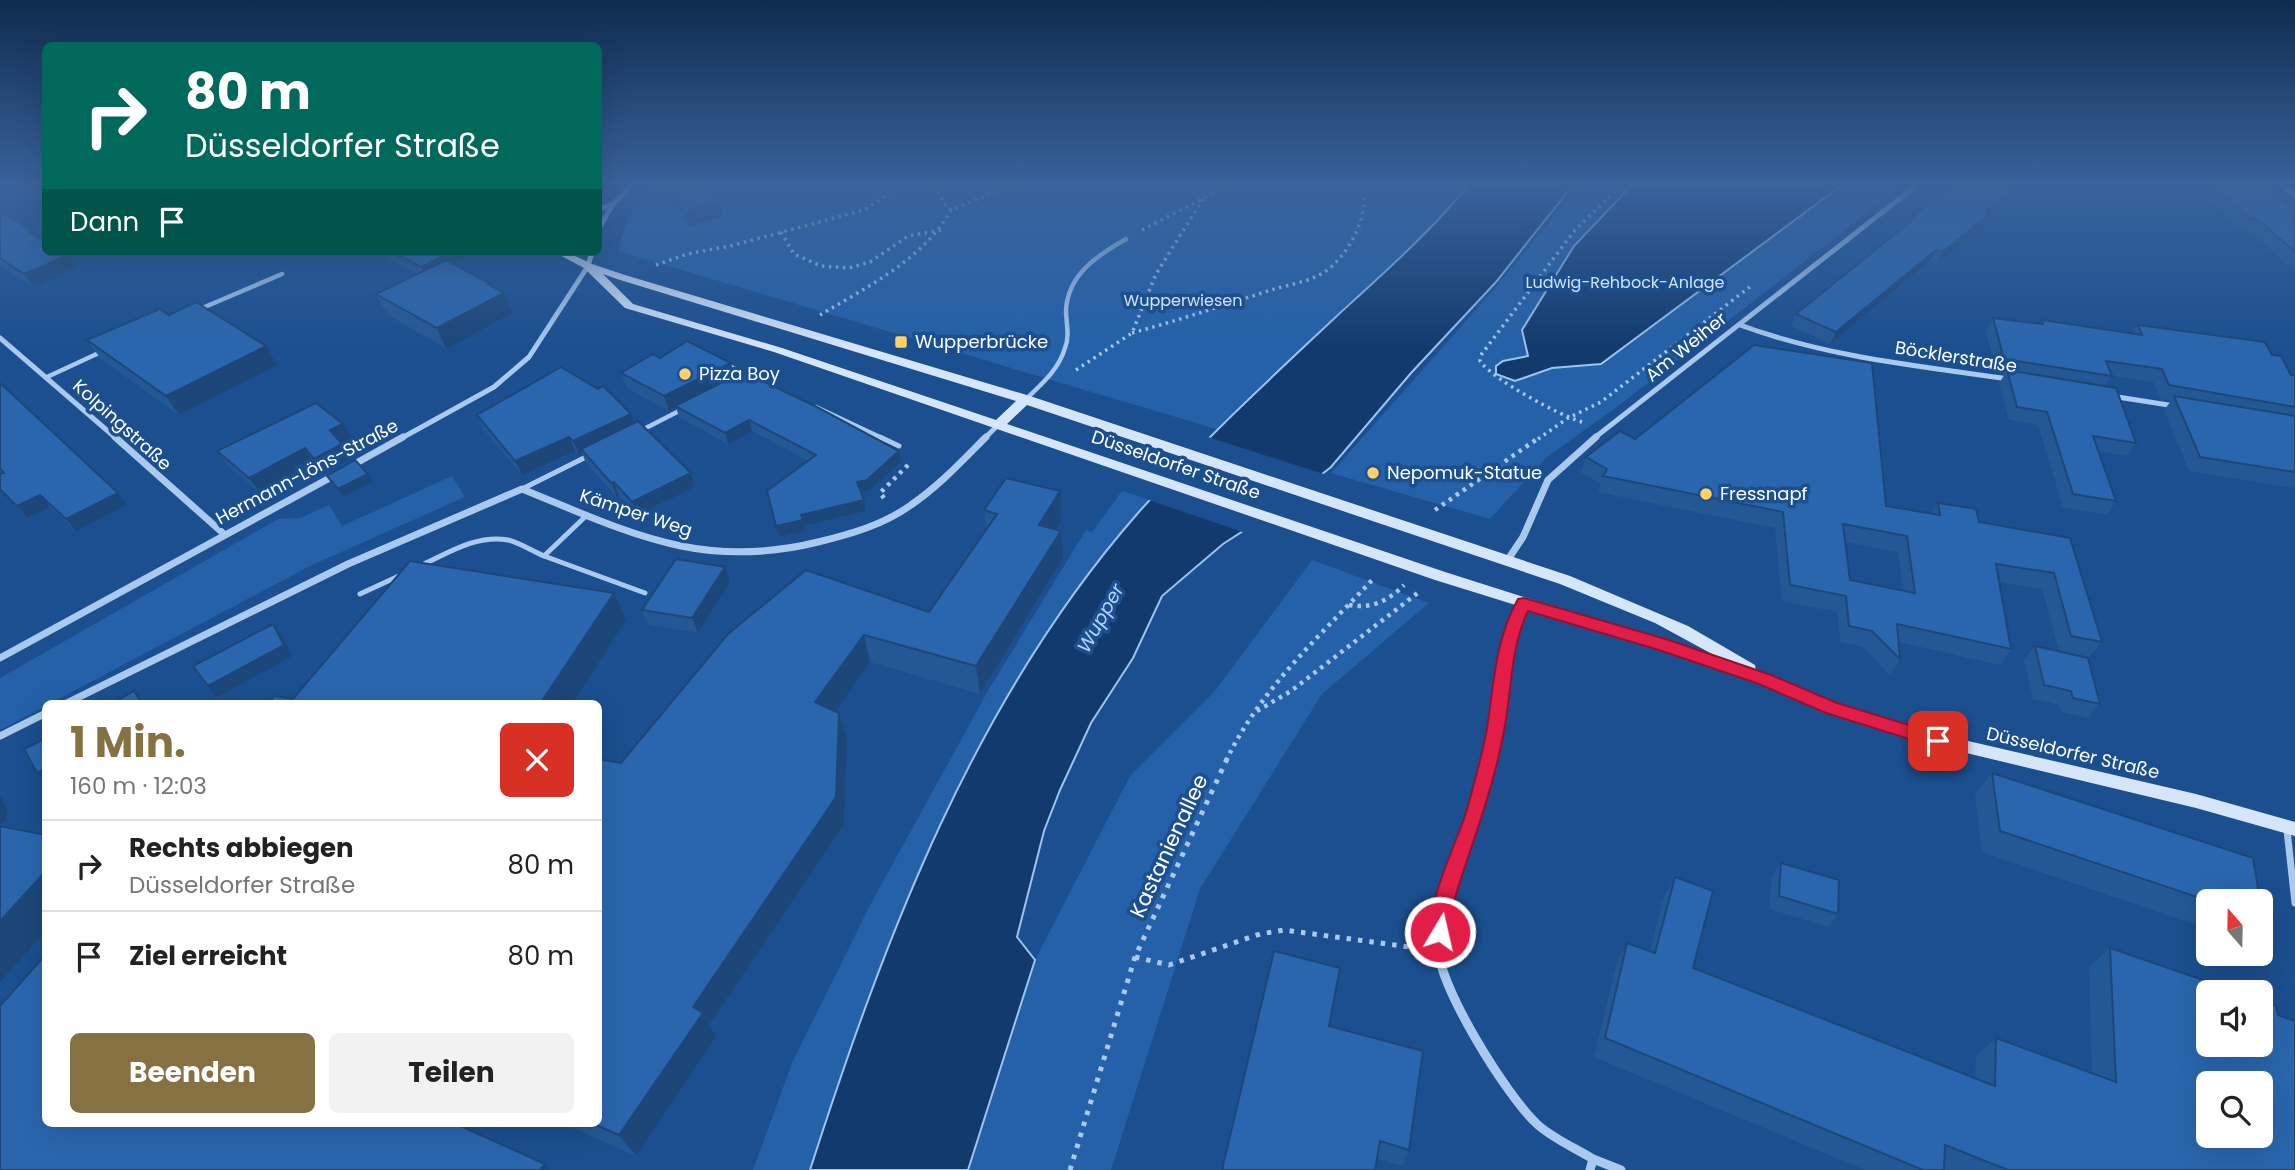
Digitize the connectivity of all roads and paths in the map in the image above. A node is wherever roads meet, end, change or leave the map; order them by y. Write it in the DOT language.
graph roads {
  1 [pos="749,240"];
  2 [pos="785,240"];
  3 [pos="903,240"];
  4 [pos="931,240"];
  5 [pos="1125,240"];
  6 [pos="1178,240"];
  7 [pos="1353,240"];
  8 [pos="1568,240"];
  9 [pos="1848,240"];
  10 [pos="567,256"];
  11 [pos="591,256"];
  12 [pos="587,266"];
  13 [pos="282,274"];
  14 [pos="621,277"];
  15 [pos="1753,285"];
  16 [pos="188,314"];
  17 [pos="1740,325"];
  18 [pos="793,331"];
  19 [pos="1132,333"];
  20 [pos="0,338"];
  21 [pos="106,350"];
  22 [pos="718,361"];
  23 [pos="1056,368"];
  24 [pos="47,377"];
  25 [pos="2020,381"];
  26 [pos="738,382"];
  27 [pos="2102,394"];
  28 [pos="1026,400"];
  29 [pos="811,404"];
  30 [pos="690,406"];
  31 [pos="2185,408"];
  32 [pos="1568,418"];
  33 [pos="998,425"];
  34 [pos="630,435"];
  35 [pos="899,446"];
  36 [pos="594,453"];
  37 [pos="522,489"];
  38 [pos="1435,510"];
  39 [pos="897,514"];
  40 [pos="587,515"];
  41 [pos="224,534"];
  42 [pos="544,556"];
  43 [pos="1507,561"];
  44 [pos="417,567"];
  45 [pos="406,573"];
  46 [pos="1440,576"];
  47 [pos="1374,578"];
  48 [pos="1403,586"];
  49 [pos="645,593"];
  50 [pos="360,594"];
  51 [pos="1524,603"];
  52 [pos="1349,605"];
  53 [pos="0,658"];
  54 [pos="1765,680"];
  55 [pos="73,700"];
  56 [pos="1253,713"];
  57 [pos="42,715"];
  58 [pos="0,736"];
  59 [pos="2291,828"];
  60 [pos="2295,903"];
  61 [pos="1438,950"];
  62 [pos="1135,957"];
  63 [pos="1591,1165"];
  64 [pos="1070,1170"];
  65 [pos="1621,1170"];
  1 -- 14 [label="path"];
  2 -- 3 [label="path"];
  4 -- 18 [label="path"];
  5 -- 23 [label="lane"];
  6 -- 19 [label="path"];
  7 -- 19 [label="path"];
  8 -- 32 [label="path"];
  9 -- 17 [label="street, Am Weiher"];
  10 -- 12 [label="main road, Düsseldorfer Straße"];
  11 -- 12 [label="street, Hermann-Löns-Straße"];
  12 -- 14 [label="main road, Düsseldorfer Straße"];
  12 -- 33 [label="main road, Düsseldorfer Straße"];
  12 -- 41 [label="street, Hermann-Löns-Straße"];
  13 -- 16 [label="lane"];
  14 -- 18 [label="main road, Düsseldorfer Straße"];
  15 -- 32 [label="path"];
  17 -- 25 [label="street, Böcklerstraße"];
  17 -- 43 [label="street, Am Weiher"];
  18 -- 28 [label="main road, Düsseldorfer Straße"];
  19 -- 23 [label="path"];
  20 -- 24 [label="street, Kolpingstraße"];
  21 -- 24 [label="lane"];
  22 -- 26 [label="lane"];
  23 -- 28 [label="lane"];
  24 -- 41 [label="street, Kolpingstraße"];
  27 -- 31 [label="street"];
  28 -- 33 [label="main road"];
  28 -- 43 [label="main road, Düsseldorfer Straße"];
  29 -- 35 [label="lane"];
  30 -- 34 [label="lane"];
  32 -- 38 [label="path"];
  33 -- 39 [label="street, Kämper Weg"];
  33 -- 46 [label="main road, Düsseldorfer Straße"];
  35 -- 39 [label="path"];
  36 -- 37 [label="lane, Kämper Weg"];
  37 -- 40 [label="street, Kämper Weg"];
  37 -- 55 [label="street, Kämper Weg"];
  39 -- 40 [label="street, Kämper Weg"];
  40 -- 42 [label="lane"];
  41 -- 53 [label="street, Hermann-Löns-Straße"];
  42 -- 44 [label="lane"];
  42 -- 49 [label="lane"];
  43 -- 54 [label="main road, Düsseldorfer Straße"];
  45 -- 50 [label="lane"];
  46 -- 51 [label="main road, Düsseldorfer Straße"];
  46 -- 56 [label="path"];
  47 -- 52 [label="path, Kastanienallee"];
  48 -- 52 [label="path"];
  51 -- 54 [label="main road, Düsseldorfer Straße"];
  51 -- 61 [label="street"];
  52 -- 56 [label="path, Kastanienallee"];
  54 -- 59 [label="main road, Düsseldorfer Straße"];
  56 -- 62 [label="path, Kastanienallee"];
  57 -- 58 [label="street"];
  59 -- 60 [label="lane"];
  61 -- 62 [label="path"];
  61 -- 63 [label="street"];
  62 -- 64 [label="path, Kastanienallee"];
  63 -- 65 [label="street"];
}
